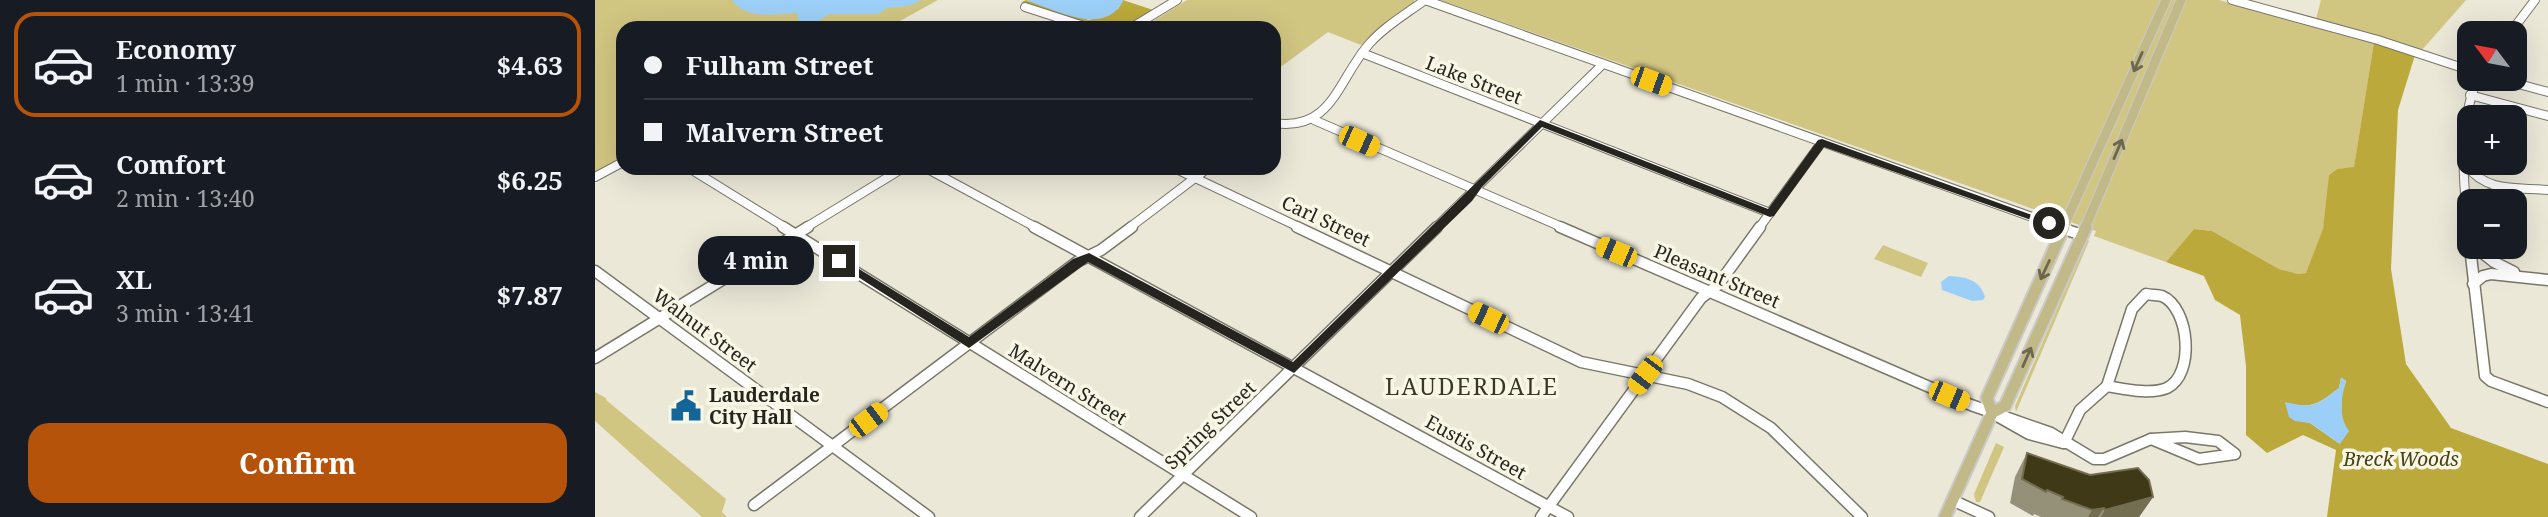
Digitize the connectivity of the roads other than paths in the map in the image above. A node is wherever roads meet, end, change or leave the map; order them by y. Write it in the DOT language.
graph roads {
  1 [pos="1177,0"];
  2 [pos="1425,0"];
  3 [pos="2166,0"];
  4 [pos="2181,0"];
  5 [pos="2232,0"];
  6 [pos="2535,0"];
  7 [pos="1025,8"];
  8 [pos="1067,21"];
  9 [pos="1142,21"];
  10 [pos="2519,21"];
  11 [pos="1362,53"];
  12 [pos="1602,64"];
  13 [pos="2457,67"];
  14 [pos="2527,86"];
  15 [pos="2472,91"];
  16 [pos="2548,92"];
  17 [pos="2470,95"];
  18 [pos="2468,105"];
  19 [pos="2548,116"];
  20 [pos="1314,120"];
  21 [pos="1540,123"];
  22 [pos="1281,125"];
  23 [pos="1822,142"];
  24 [pos="616,166"];
  25 [pos="700,175"];
  26 [pos="892,175"];
  27 [pos="939,175"];
  28 [pos="1189,175"];
  29 [pos="1199,175"];
  30 [pos="2473,175"];
  31 [pos="595,177"];
  32 [pos="1195,178"];
  33 [pos="2505,189"];
  34 [pos="2527,190"];
  35 [pos="2548,190"];
  36 [pos="1474,191"];
  37 [pos="1770,214"];
  38 [pos="2064,228"];
  39 [pos="795,234"];
  40 [pos="2082,234"];
  41 [pos="1089,257"];
  42 [pos="2471,259"];
  43 [pos="2492,259"];
  44 [pos="595,271"];
  45 [pos="1392,272"];
  46 [pos="2544,280"];
  47 [pos="2473,284"];
  48 [pos="1710,292"];
  49 [pos="659,318"];
  50 [pos="969,343"];
  51 [pos="595,358"];
  52 [pos="1294,368"];
  53 [pos="1645,375"];
  54 [pos="2107,386"];
  55 [pos="2548,402"];
  56 [pos="1991,412"];
  57 [pos="2151,439"];
  58 [pos="2064,443"];
  59 [pos="832,447"];
  60 [pos="1184,475"];
  61 [pos="1952,500"];
  62 [pos="754,505"];
  63 [pos="1548,506"];
  64 [pos="929,517"];
  65 [pos="1140,517"];
  66 [pos="1251,517"];
  67 [pos="1541,517"];
  68 [pos="1568,517"];
  69 [pos="1862,517"];
  70 [pos="1945,517"];
  71 [pos="1989,517"];
  1 -- 9 [label="street"];
  2 -- 11 [label="street"];
  2 -- 12 [label="street"];
  3 -- 38 [label="main road, one-way"];
  40 -- 4 [label="main road, one-way"];
  5 -- 13 [label="street"];
  6 -- 10 [label="street"];
  7 -- 8 [label="street"];
  11 -- 20 [label="street"];
  11 -- 21 [label="street, Lake Street"];
  12 -- 21 [label="street, Spring Street"];
  12 -- 23 [label="street"];
  14 -- 16 [label="street"];
  15 -- 17 [label="street"];
  17 -- 18 [label="street"];
  17 -- 19 [label="street"];
  20 -- 22 [label="street"];
  20 -- 36 [label="street, Pleasant Street"];
  21 -- 36 [label="street, Spring Street"];
  21 -- 37 [label="street, Lake Street"];
  23 -- 37 [label="street"];
  23 -- 38 [label="street"];
  24 -- 31 [label="street"];
  25 -- 39 [label="street, Malvern Street"];
  26 -- 39 [label="street"];
  27 -- 41 [label="street, Eustis Street"];
  28 -- 32 [label="street, Carl Street"];
  29 -- 32 [label="street"];
  30 -- 33 [label="street"];
  32 -- 41 [label="street"];
  32 -- 45 [label="street, Carl Street"];
  34 -- 35 [label="street"];
  36 -- 45 [label="street, Spring Street"];
  36 -- 48 [label="street, Pleasant Street"];
  37 -- 48 [label="street"];
  38 -- 40 [label="street"];
  38 -- 56 [label="main road, one-way"];
  39 -- 49 [label="street"];
  39 -- 50 [label="street, Malvern Street"];
  56 -- 40 [label="main road, one-way"];
  41 -- 50 [label="street"];
  41 -- 52 [label="street, Eustis Street"];
  42 -- 47 [label="street"];
  43 -- 46 [label="street"];
  44 -- 49 [label="street, Walnut Street"];
  45 -- 52 [label="street, Spring Street"];
  45 -- 53 [label="street, Carl Street"];
  46 -- 47 [label="street"];
  47 -- 55 [label="street"];
  48 -- 53 [label="street"];
  48 -- 56 [label="street, Pleasant Street"];
  49 -- 51 [label="street"];
  49 -- 59 [label="street, Walnut Street"];
  50 -- 59 [label="street"];
  50 -- 60 [label="street, Malvern Street"];
  52 -- 60 [label="street, Spring Street"];
  52 -- 63 [label="street, Eustis Street"];
  53 -- 63 [label="street"];
  53 -- 69 [label="street, Carl Street"];
  54 -- 54 [label="street"];
  54 -- 58 [label="street"];
  56 -- 58 [label="street, Pleasant Street"];
  56 -- 61 [label="main road"];
  57 -- 57 [label="street"];
  57 -- 58 [label="street, Pleasant Street"];
  59 -- 62 [label="street"];
  59 -- 64 [label="street, Walnut Street"];
  60 -- 65 [label="street, Spring Street"];
  60 -- 66 [label="street, Malvern Street"];
  61 -- 70 [label="main road"];
  61 -- 71 [label="street"];
  63 -- 67 [label="street"];
  63 -- 68 [label="street, Eustis Street"];
}
